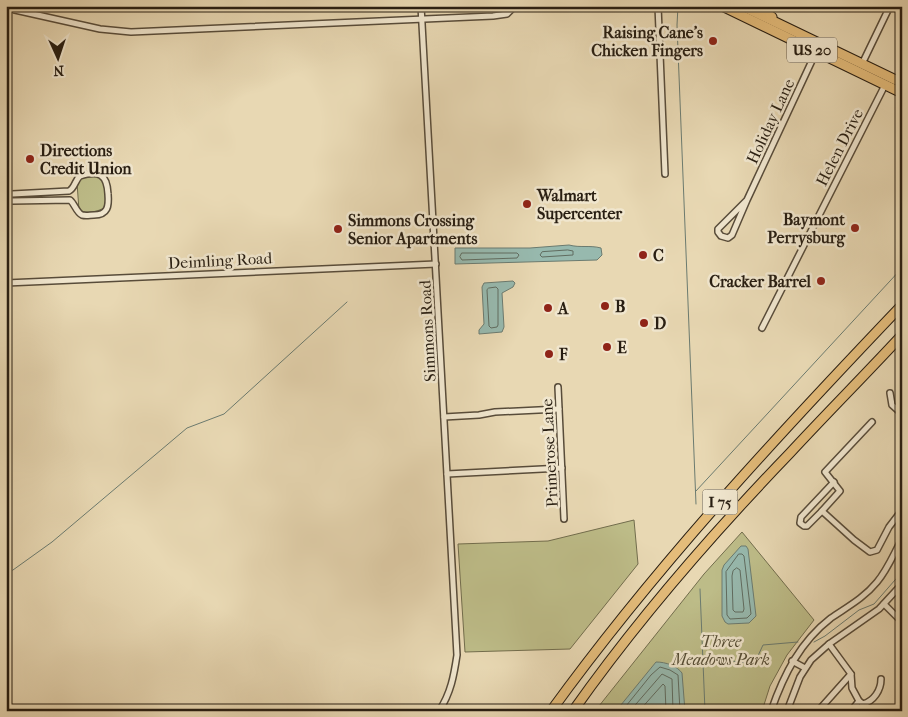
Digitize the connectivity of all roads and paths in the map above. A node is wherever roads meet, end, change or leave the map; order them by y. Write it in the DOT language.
graph roads {
  1 [pos="421,6"];
  2 [pos="515,6"];
  3 [pos="658,6"];
  4 [pos="722,6"];
  5 [pos="742,6"];
  6 [pos="763,6"];
  7 [pos="890,6"];
  8 [pos="6,7"];
  9 [pos="750,12"];
  10 [pos="422,19"];
  11 [pos="795,32"];
  12 [pos="816,52"];
  13 [pos="862,64"];
  14 [pos="902,83"];
  15 [pos="884,85"];
  16 [pos="902,93"];
  17 [pos="665,174"];
  18 [pos="28,193"];
  19 [pos="6,197"];
  20 [pos="747,200"];
  21 [pos="29,201"];
  22 [pos="436,264"];
  23 [pos="6,283"];
  24 [pos="902,304"];
  25 [pos="762,328"];
  26 [pos="902,335"];
  27 [pos="902,341"];
  28 [pos="881,358"];
  29 [pos="558,387"];
  30 [pos="890,393"];
  31 [pos="559,409"];
  32 [pos="902,414"];
  33 [pos="444,417"];
  34 [pos="872,422"];
  35 [pos="562,468"];
  36 [pos="447,474"];
  37 [pos="834,482"];
  38 [pos="902,510"];
  39 [pos="822,511"];
  40 [pos="564,519"];
  41 [pos="902,539"];
  42 [pos="902,584"];
  43 [pos="884,604"];
  44 [pos="902,622"];
  45 [pos="829,644"];
  46 [pos="792,661"];
  47 [pos="805,668"];
  48 [pos="850,674"];
  49 [pos="881,679"];
  50 [pos="859,701"];
  51 [pos="439,711"];
  52 [pos="550,711"];
  53 [pos="573,711"];
  54 [pos="771,711"];
  55 [pos="787,711"];
  56 [pos="818,711"];
  57 [pos="851,711"];
  1 -- 10 [label="street, Simmons Road"];
  2 -- 10 [label="street"];
  3 -- 17 [label="street"];
  4 -- 9 [label="highway, US 20"];
  5 -- 9 [label="highway, US 20"];
  6 -- 11 [label="highway"];
  7 -- 13 [label="street"];
  8 -- 10 [label="street"];
  9 -- 11 [label="highway, US 20"];
  9 -- 12 [label="highway, US 20"];
  10 -- 22 [label="street, Simmons Road"];
  11 -- 13 [label="highway, US 20"];
  12 -- 15 [label="highway, US 20"];
  12 -- 20 [label="street, Holiday Lane"];
  13 -- 14 [label="highway, US 20"];
  15 -- 16 [label="highway, US 20"];
  15 -- 25 [label="street, Helen Drive"];
  18 -- 19 [label="street"];
  18 -- 21 [label="street"];
  18 -- 21 [label="street"];
  19 -- 21 [label="street"];
  20 -- 20 [label="street, Holiday Lane"];
  22 -- 23 [label="street, Deimling Road"];
  22 -- 33 [label="street, Simmons Road"];
  24 -- 52 [label="highway, I 75"];
  26 -- 28 [label="highway, I 75"];
  27 -- 28 [label="highway"];
  28 -- 53 [label="highway, I 75"];
  29 -- 31 [label="street, Primerose Lane"];
  30 -- 32 [label="street"];
  31 -- 33 [label="street"];
  31 -- 35 [label="street, Primerose Lane"];
  33 -- 36 [label="street, Simmons Road"];
  34 -- 37 [label="street"];
  35 -- 36 [label="street"];
  35 -- 40 [label="street, Primerose Lane"];
  36 -- 51 [label="street, Simmons Road"];
  37 -- 39 [label="street"];
  37 -- 39 [label="street"];
  38 -- 39 [label="street"];
  41 -- 46 [label="street"];
  42 -- 43 [label="street"];
  43 -- 44 [label="street"];
  43 -- 45 [label="street"];
  45 -- 47 [label="street"];
  45 -- 48 [label="street"];
  46 -- 47 [label="street"];
  46 -- 54 [label="street"];
  47 -- 55 [label="street"];
  48 -- 50 [label="street"];
  48 -- 56 [label="street"];
  49 -- 50 [label="street"];
  50 -- 57 [label="street"];
}
